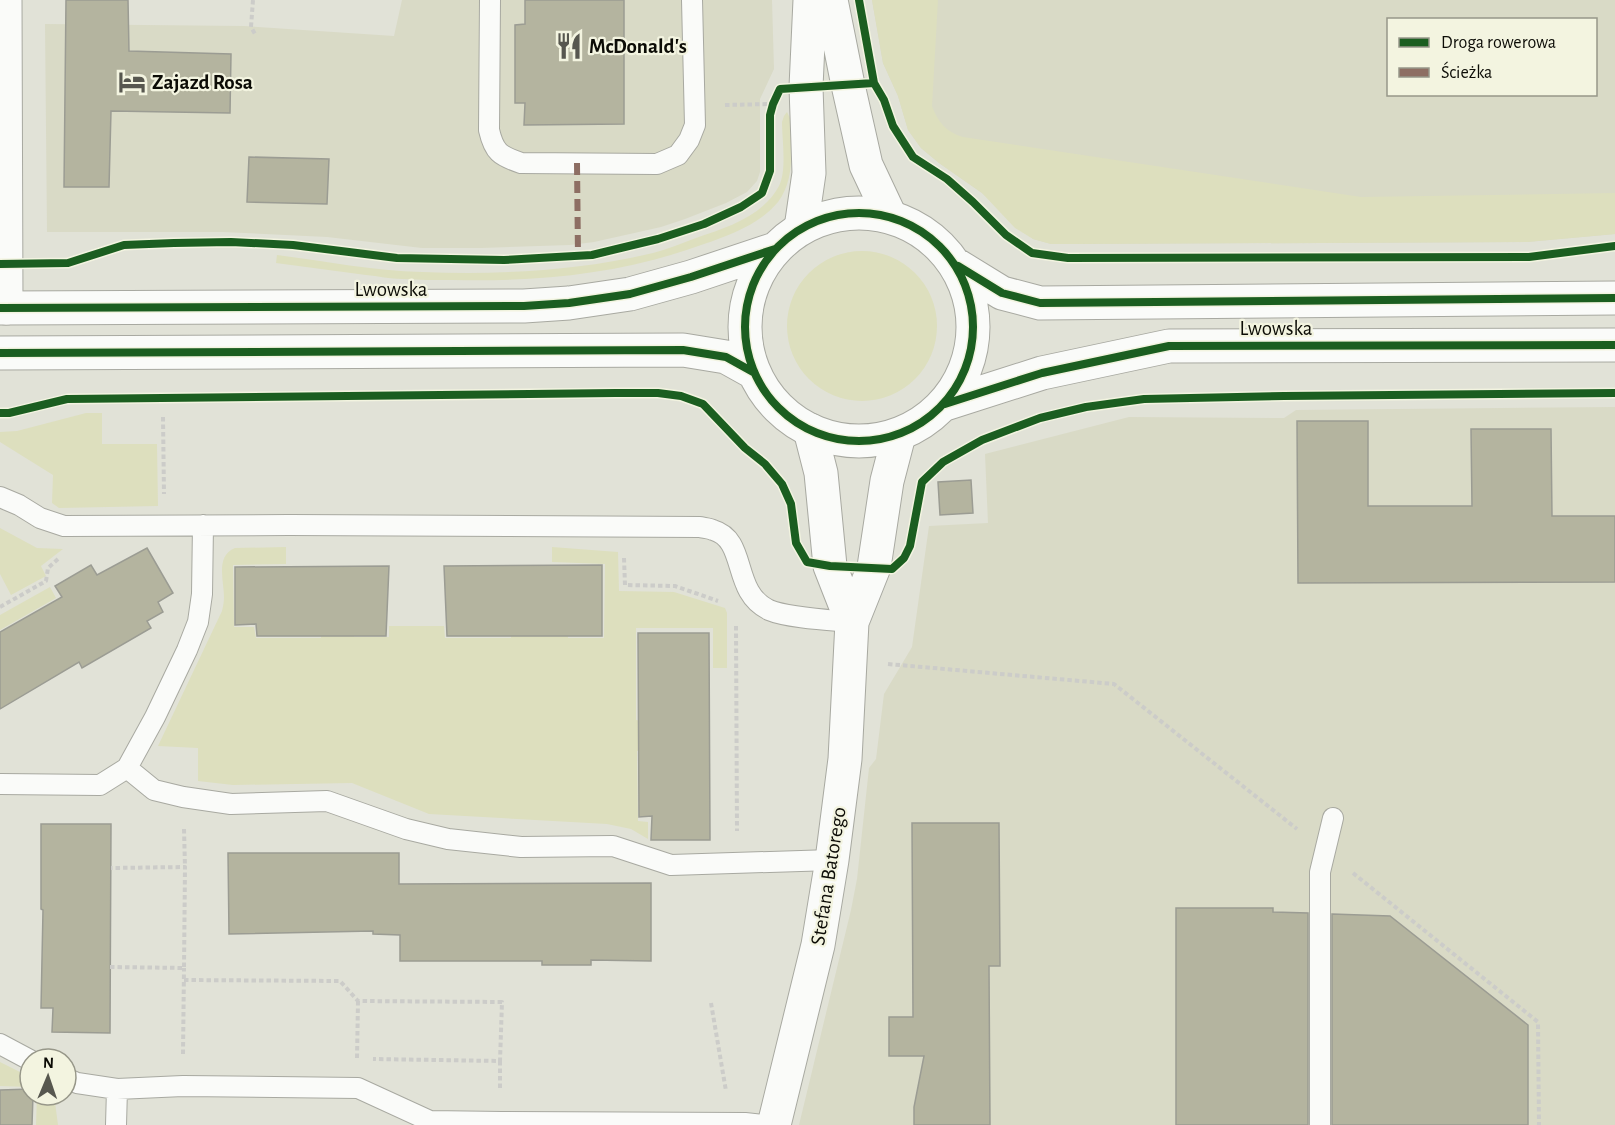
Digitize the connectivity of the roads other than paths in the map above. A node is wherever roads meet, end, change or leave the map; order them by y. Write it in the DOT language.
graph roads {
  1 [pos="5,0"];
  2 [pos="490,0"];
  3 [pos="692,0"];
  4 [pos="810,0"];
  5 [pos="831,0"];
  6 [pos="890,216"];
  7 [pos="801,228"];
  8 [pos="775,249"];
  9 [pos="958,266"];
  10 [pos="1615,298"];
  11 [pos="3,308"];
  12 [pos="1615,345"];
  13 [pos="0,353"];
  14 [pos="753,372"];
  15 [pos="945,404"];
  16 [pos="810,430"];
  17 [pos="899,435"];
  18 [pos="0,497"];
  19 [pos="203,525"];
  20 [pos="852,622"];
  21 [pos="127,768"];
  22 [pos="0,784"];
  23 [pos="1333,818"];
  24 [pos="832,860"];
  25 [pos="0,1044"];
  26 [pos="18,1054"];
  27 [pos="78,1083"];
  28 [pos="117,1089"];
  29 [pos="116,1125"];
  30 [pos="764,1125"];
  31 [pos="774,1125"];
  32 [pos="1320,1125"];
  1 -- 11 [label="main road"];
  2 -- 3 [label="lane"];
  4 -- 7 [label="main road"];
  5 -- 6 [label="main road"];
  6 -- 7 [label="main road"];
  6 -- 9 [label="main road"];
  7 -- 8 [label="main road"];
  8 -- 11 [label="main road, Lwowska"];
  8 -- 14 [label="main road"];
  9 -- 10 [label="main road, Lwowska"];
  9 -- 15 [label="main road"];
  12 -- 15 [label="main road, Lwowska"];
  13 -- 14 [label="main road"];
  14 -- 16 [label="main road"];
  15 -- 17 [label="main road"];
  16 -- 17 [label="main road"];
  16 -- 20 [label="main road, Stefana Batorego"];
  17 -- 20 [label="main road, Stefana Batorego"];
  18 -- 19 [label="lane"];
  19 -- 20 [label="lane"];
  19 -- 21 [label="lane"];
  20 -- 24 [label="main road, Stefana Batorego"];
  21 -- 22 [label="lane"];
  21 -- 24 [label="lane"];
  23 -- 32 [label="lane"];
  24 -- 31 [label="main road, Stefana Batorego"];
  25 -- 26 [label="lane"];
  27 -- 28 [label="lane"];
  28 -- 29 [label="lane"];
  28 -- 30 [label="lane"];
}
